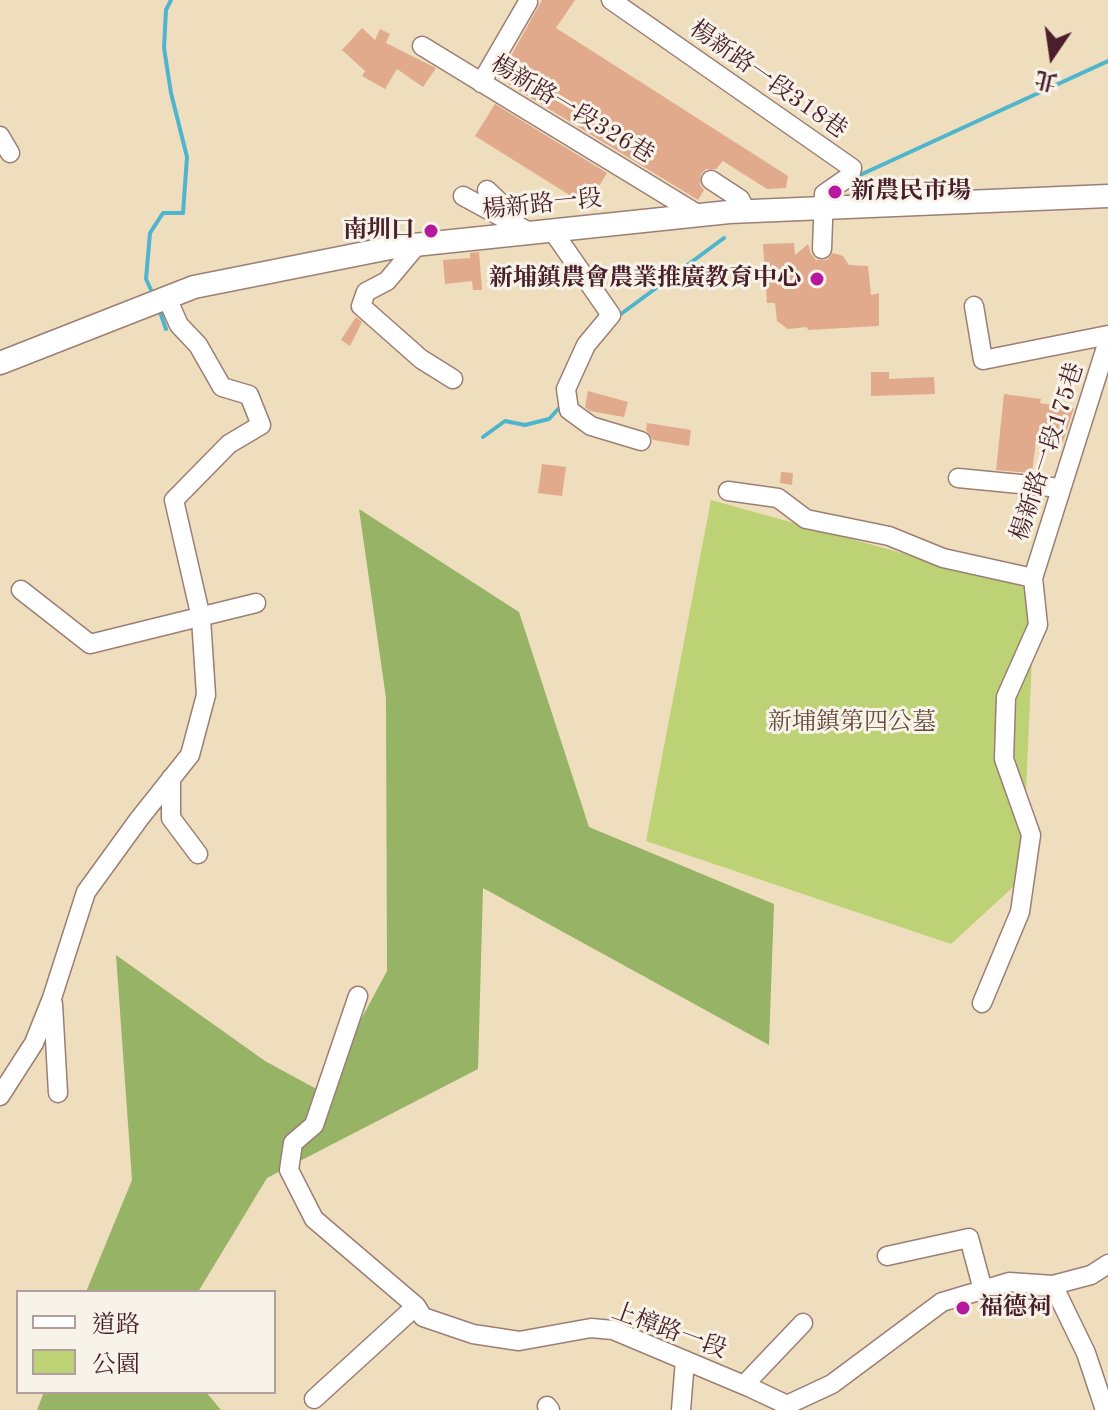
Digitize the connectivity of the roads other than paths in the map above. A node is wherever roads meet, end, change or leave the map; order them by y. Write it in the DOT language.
graph roads {
  1 [pos="611,0"];
  2 [pos="527,1"];
  3 [pos="422,46"];
  4 [pos="481,83"];
  5 [pos="0,136"];
  6 [pos="10,153"];
  7 [pos="711,180"];
  8 [pos="487,190"];
  9 [pos="463,196"];
  10 [pos="1108,196"];
  11 [pos="821,208"];
  12 [pos="746,211"];
  13 [pos="699,215"];
  14 [pos="542,232"];
  15 [pos="418,244"];
  16 [pos="822,249"];
  17 [pos="167,298"];
  18 [pos="974,306"];
  19 [pos="1108,338"];
  20 [pos="0,363"];
  21 [pos="453,379"];
  22 [pos="641,441"];
  23 [pos="958,478"];
  24 [pos="1061,488"];
  25 [pos="728,491"];
  26 [pos="1033,578"];
  27 [pos="21,590"];
  28 [pos="256,603"];
  29 [pos="201,618"];
  30 [pos="171,778"];
  31 [pos="198,854"];
  32 [pos="358,996"];
  33 [pos="52,998"];
  34 [pos="982,1003"];
  35 [pos="58,1093"];
  36 [pos="0,1096"];
  37 [pos="887,1256"];
  38 [pos="1108,1264"];
  39 [pos="1053,1285"];
  40 [pos="983,1290"];
  41 [pos="416,1306"];
  42 [pos="803,1323"];
  43 [pos="685,1360"];
  44 [pos="744,1385"];
  45 [pos="314,1399"];
  46 [pos="801,1405"];
  47 [pos="681,1410"];
  48 [pos="1105,1410"];
  1 -- 11 [label="street, 楊新路一段318巷"];
  2 -- 4 [label="street"];
  3 -- 4 [label="street, 楊新路一段326巷"];
  4 -- 13 [label="street, 楊新路一段326巷"];
  5 -- 6 [label="street"];
  7 -- 12 [label="street"];
  8 -- 14 [label="street"];
  9 -- 14 [label="street"];
  10 -- 11 [label="main road, 楊新路一段"];
  11 -- 12 [label="main road, 楊新路一段"];
  11 -- 16 [label="street"];
  12 -- 13 [label="main road, 楊新路一段"];
  13 -- 14 [label="main road, 楊新路一段"];
  14 -- 15 [label="main road, 楊新路一段"];
  14 -- 22 [label="street"];
  15 -- 17 [label="main road, 楊新路一段"];
  15 -- 21 [label="street"];
  17 -- 20 [label="main road, 楊新路一段"];
  17 -- 29 [label="street"];
  18 -- 19 [label="street"];
  19 -- 24 [label="street, 楊新路一段175巷"];
  23 -- 24 [label="street"];
  24 -- 26 [label="street, 楊新路一段175巷"];
  25 -- 26 [label="street"];
  26 -- 34 [label="street"];
  27 -- 29 [label="street"];
  28 -- 29 [label="street"];
  29 -- 30 [label="street"];
  30 -- 31 [label="street"];
  30 -- 33 [label="street"];
  32 -- 41 [label="street, 上樟路一段"];
  33 -- 35 [label="street"];
  33 -- 36 [label="street"];
  37 -- 40 [label="street"];
  38 -- 39 [label="street, 上樟路一段"];
  39 -- 40 [label="street, 上樟路一段"];
  39 -- 48 [label="street"];
  40 -- 46 [label="street, 上樟路一段"];
  41 -- 43 [label="street, 上樟路一段"];
  41 -- 45 [label="street"];
  42 -- 44 [label="street"];
  43 -- 44 [label="street, 上樟路一段"];
  43 -- 47 [label="street"];
  44 -- 46 [label="street, 上樟路一段"];
}
